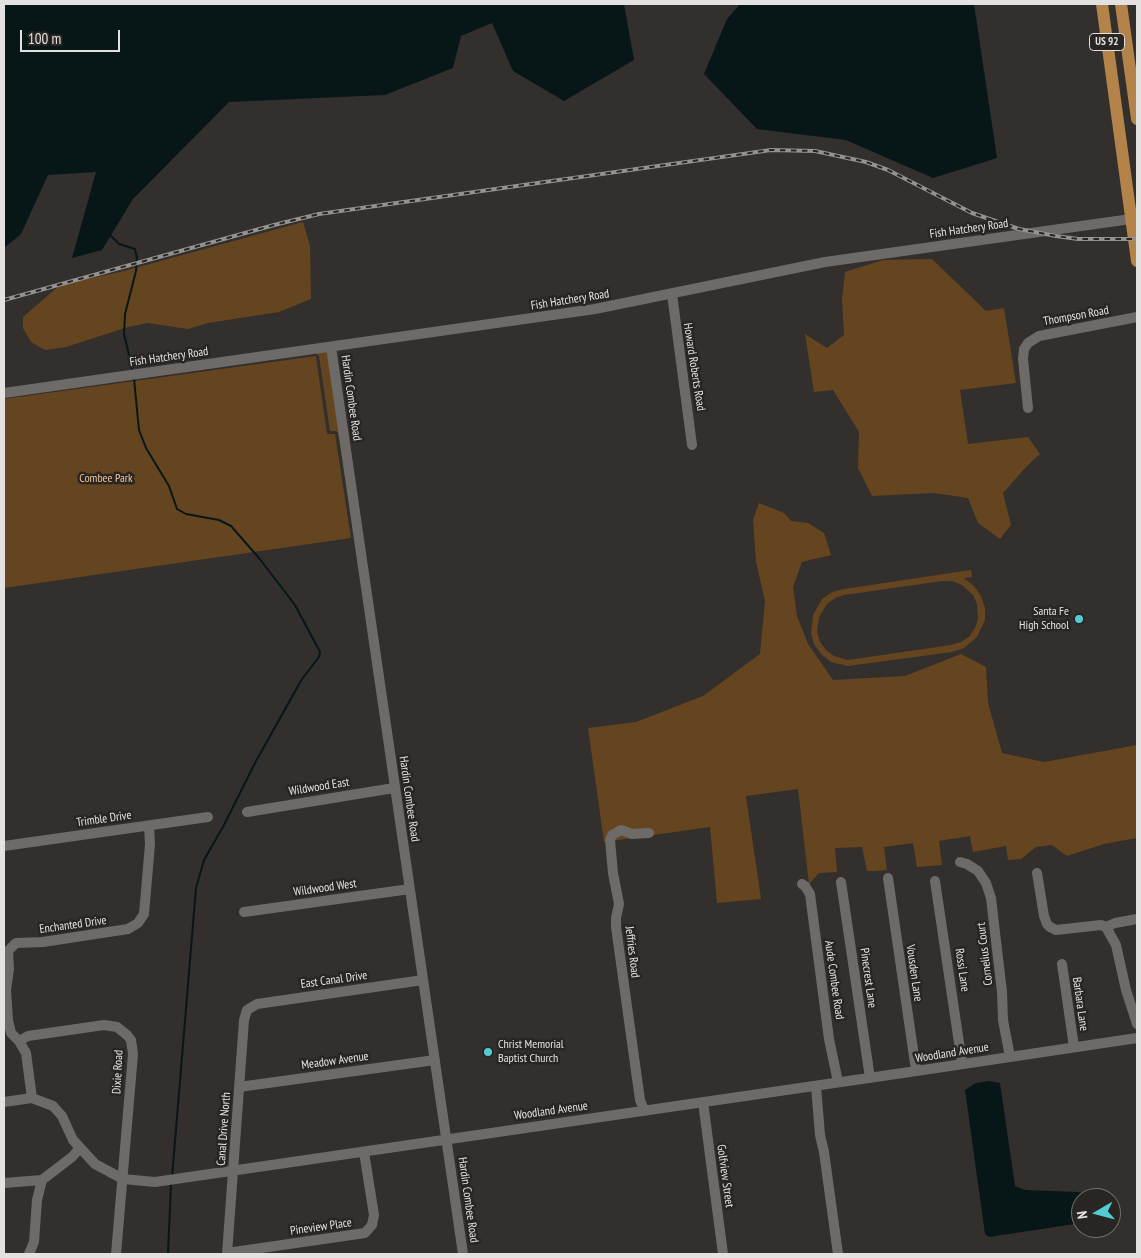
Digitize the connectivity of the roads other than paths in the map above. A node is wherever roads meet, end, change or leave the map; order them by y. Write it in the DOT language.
graph roads {
  1 [pos="1102,4"];
  2 [pos="1122,4"];
  3 [pos="1128,54"];
  4 [pos="1109,56"];
  5 [pos="1137,119"];
  6 [pos="1134,219"];
  7 [pos="1137,261"];
  8 [pos="672,294"];
  9 [pos="1137,318"];
  10 [pos="330,347"];
  11 [pos="4,393"];
  12 [pos="1028,408"];
  13 [pos="692,444"];
  14 [pos="394,788"];
  15 [pos="247,812"];
  16 [pos="208,817"];
  17 [pos="149,826"];
  18 [pos="649,833"];
  19 [pos="4,846"];
  20 [pos="960,862"];
  21 [pos="1037,873"];
  22 [pos="888,878"];
  23 [pos="935,881"];
  24 [pos="841,882"];
  25 [pos="802,884"];
  26 [pos="410,889"];
  27 [pos="244,912"];
  28 [pos="1137,919"];
  29 [pos="1106,927"];
  30 [pos="1062,964"];
  31 [pos="422,980"];
  32 [pos="250,1008"];
  33 [pos="1137,1024"];
  34 [pos="1137,1038"];
  35 [pos="19,1041"];
  36 [pos="1074,1047"];
  37 [pos="1010,1057"];
  38 [pos="435,1060"];
  39 [pos="962,1063"];
  40 [pos="916,1070"];
  41 [pos="870,1078"];
  42 [pos="838,1082"];
  43 [pos="816,1086"];
  44 [pos="239,1087"];
  45 [pos="32,1098"];
  46 [pos="4,1102"];
  47 [pos="703,1102"];
  48 [pos="644,1110"];
  49 [pos="446,1140"];
  50 [pos="79,1149"];
  51 [pos="364,1152"];
  52 [pos="233,1171"];
  53 [pos="123,1179"];
  54 [pos="42,1180"];
  55 [pos="4,1183"];
  56 [pos="29,1254"];
  57 [pos="116,1254"];
  58 [pos="227,1254"];
  59 [pos="463,1254"];
  60 [pos="723,1254"];
  61 [pos="838,1254"];
  1 -- 4 [label="main road, US 92"];
  2 -- 3 [label="main road, US 92"];
  3 -- 4 [label="main road"];
  3 -- 5 [label="main road, US 92"];
  4 -- 6 [label="main road, US 92"];
  6 -- 7 [label="main road, US 92"];
  6 -- 8 [label="street, Fish Hatchery Road"];
  8 -- 10 [label="street, Fish Hatchery Road"];
  8 -- 13 [label="street, Howard Roberts Road"];
  9 -- 12 [label="street, Thompson Road"];
  10 -- 11 [label="street, Fish Hatchery Road"];
  10 -- 14 [label="street, Hardin Combee Road"];
  14 -- 15 [label="street, Wildwood East"];
  14 -- 26 [label="street, Hardin Combee Road"];
  16 -- 17 [label="street, Trimble Drive"];
  17 -- 19 [label="street, Trimble Drive"];
  17 -- 35 [label="street, Enchanted Drive"];
  18 -- 48 [label="street, Jeffries Road"];
  20 -- 37 [label="street, Cornelius Court"];
  21 -- 29 [label="street"];
  22 -- 40 [label="street, Vousden Lane"];
  23 -- 39 [label="street, Rossi Lane"];
  24 -- 41 [label="street, Pinecrest Lane"];
  25 -- 42 [label="street, Aude Combee Road"];
  26 -- 27 [label="street, Wildwood West"];
  26 -- 31 [label="street, Hardin Combee Road"];
  28 -- 29 [label="street"];
  29 -- 33 [label="street"];
  30 -- 36 [label="street, Barbara Lane"];
  31 -- 32 [label="street, East Canal Drive"];
  31 -- 38 [label="street, Hardin Combee Road"];
  32 -- 44 [label="street, Canal Drive North"];
  34 -- 36 [label="street, Woodland Avenue"];
  35 -- 45 [label="street"];
  35 -- 53 [label="street, Dixie Road"];
  36 -- 37 [label="street, Woodland Avenue"];
  37 -- 39 [label="street, Woodland Avenue"];
  38 -- 44 [label="street, Meadow Avenue"];
  38 -- 49 [label="street, Hardin Combee Road"];
  39 -- 40 [label="street, Woodland Avenue"];
  40 -- 41 [label="street, Woodland Avenue"];
  41 -- 42 [label="street, Woodland Avenue"];
  42 -- 43 [label="street, Woodland Avenue"];
  43 -- 47 [label="street, Woodland Avenue"];
  43 -- 61 [label="street"];
  44 -- 52 [label="street, Canal Drive North"];
  45 -- 46 [label="street"];
  45 -- 50 [label="street, Woodland Avenue"];
  47 -- 48 [label="street, Woodland Avenue"];
  47 -- 60 [label="street, Golfview Street"];
  48 -- 49 [label="street, Woodland Avenue"];
  49 -- 51 [label="street, Woodland Avenue"];
  49 -- 59 [label="street, Hardin Combee Road"];
  50 -- 53 [label="street, Woodland Avenue"];
  50 -- 54 [label="street"];
  51 -- 52 [label="street, Woodland Avenue"];
  51 -- 58 [label="street, Pineview Place"];
  52 -- 53 [label="street, Woodland Avenue"];
  52 -- 58 [label="street, Canal Drive North"];
  53 -- 57 [label="street, Dixie Road"];
  54 -- 55 [label="street"];
  54 -- 56 [label="street"];
}
